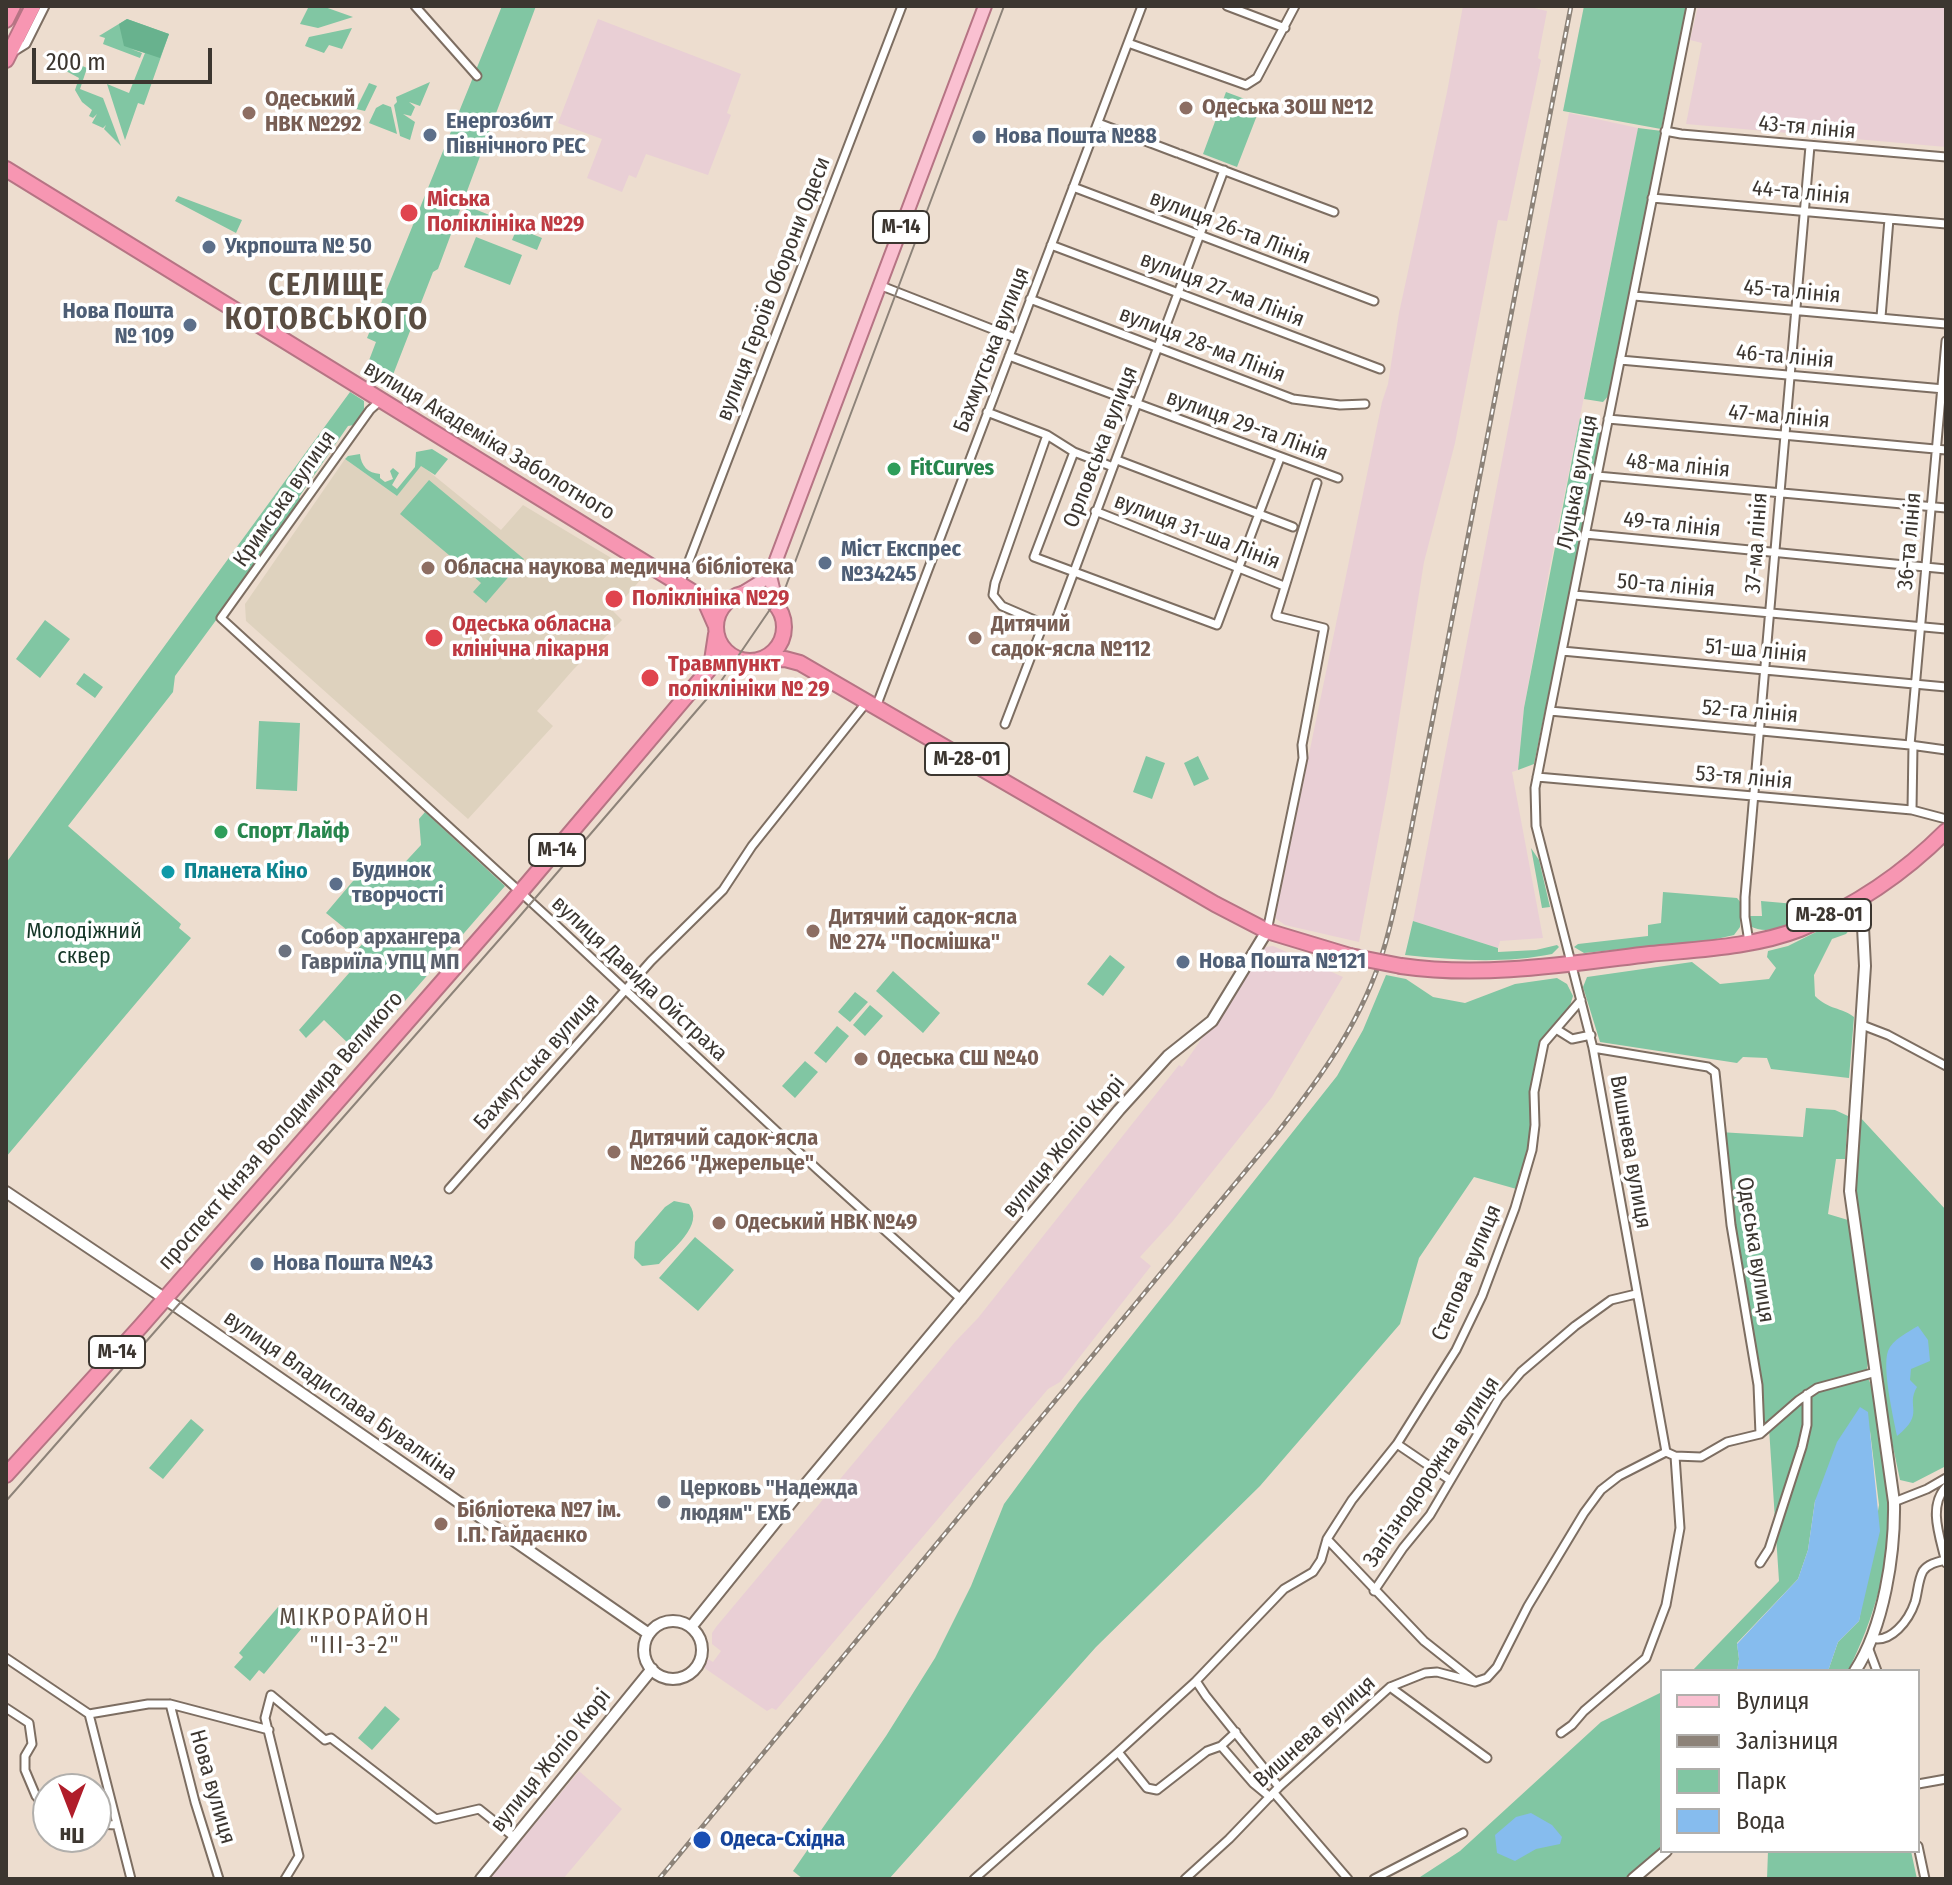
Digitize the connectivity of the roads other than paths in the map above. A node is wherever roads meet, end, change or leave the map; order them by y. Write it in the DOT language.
graph roads {
  1 [pos="13,6"];
  2 [pos="33,6"];
  3 [pos="45,6"];
  4 [pos="415,6"];
  5 [pos="902,6"];
  6 [pos="985,6"];
  7 [pos="1142,6"];
  8 [pos="1227,6"];
  9 [pos="1295,6"];
  10 [pos="1691,6"];
  11 [pos="6,20"];
  12 [pos="1285,28"];
  13 [pos="1128,43"];
  14 [pos="7,58"];
  15 [pos="477,76"];
  16 [pos="1098,123"];
  17 [pos="1665,131"];
  18 [pos="1810,146"];
  19 [pos="1946,157"];
  20 [pos="6,169"];
  21 [pos="1224,170"];
  22 [pos="1073,187"];
  23 [pos="1652,198"];
  24 [pos="1805,211"];
  25 [pos="1334,212"];
  26 [pos="1889,219"];
  27 [pos="1946,224"];
  28 [pos="1199,237"];
  29 [pos="1051,245"];
  30 [pos="879,285"];
  31 [pos="1177,293"];
  32 [pos="1634,296"];
  33 [pos="1030,299"];
  34 [pos="1374,301"];
  35 [pos="1796,310"];
  36 [pos="1881,317"];
  37 [pos="1946,324"];
  38 [pos="1015,338"];
  39 [pos="1946,341"];
  40 [pos="1158,347"];
  41 [pos="1009,356"];
  42 [pos="1620,360"];
  43 [pos="1380,369"];
  44 [pos="1791,375"];
  45 [pos="1944,389"];
  46 [pos="380,401"];
  47 [pos="1365,404"];
  48 [pos="1138,405"];
  49 [pos="987,412"];
  50 [pos="1608,419"];
  51 [pos="1047,435"];
  52 [pos="1784,436"];
  53 [pos="1936,449"];
  54 [pos="1946,450"];
  55 [pos="1074,452"];
  56 [pos="1280,458"];
  57 [pos="1115,463"];
  58 [pos="1597,476"];
  59 [pos="1338,478"];
  60 [pos="1317,483"];
  61 [pos="1779,493"];
  62 [pos="1932,507"];
  63 [pos="1946,508"];
  64 [pos="1095,511"];
  65 [pos="1259,514"];
  66 [pos="1293,527"];
  67 [pos="1585,534"];
  68 [pos="1775,553"];
  69 [pos="1926,567"];
  70 [pos="1240,568"];
  71 [pos="1946,569"];
  72 [pos="1075,571"];
  73 [pos="770,576"];
  74 [pos="680,584"];
  75 [pos="1284,586"];
  76 [pos="739,594"];
  77 [pos="1574,595"];
  78 [pos="704,599"];
  79 [pos="777,605"];
  80 [pos="1770,614"];
  81 [pos="221,618"];
  82 [pos="1043,625"];
  83 [pos="784,627"];
  84 [pos="1921,627"];
  85 [pos="716,629"];
  86 [pos="1946,629"];
  87 [pos="1562,651"];
  88 [pos="753,661"];
  89 [pos="800,663"];
  90 [pos="711,667"];
  91 [pos="1764,669"];
  92 [pos="1916,685"];
  93 [pos="1946,687"];
  94 [pos="871,704"];
  95 [pos="1550,711"];
  96 [pos="1005,724"];
  97 [pos="1761,731"];
  98 [pos="1912,745"];
  99 [pos="1946,750"];
  100 [pos="1537,777"];
  101 [pos="1754,797"];
  102 [pos="1912,810"];
  103 [pos="1946,819"];
  104 [pos="1946,831"];
  105 [pos="520,893"];
  106 [pos="1855,902"];
  107 [pos="1267,931"];
  108 [pos="1749,942"];
  109 [pos="1571,963"];
  110 [pos="626,991"];
  111 [pos="1581,1000"];
  112 [pos="1862,1025"];
  113 [pos="1556,1029"];
  114 [pos="1591,1035"];
  115 [pos="1593,1048"];
  116 [pos="1946,1066"];
  117 [pos="449,1189"];
  118 [pos="6,1192"];
  119 [pos="1636,1294"];
  120 [pos="164,1298"];
  121 [pos="962,1300"];
  122 [pos="1876,1372"];
  123 [pos="1807,1394"];
  124 [pos="1760,1434"];
  125 [pos="1397,1444"];
  126 [pos="1666,1452"];
  127 [pos="1675,1456"];
  128 [pos="6,1475"];
  129 [pos="1946,1478"];
  130 [pos="1450,1480"];
  131 [pos="1946,1487"];
  132 [pos="1894,1502"];
  133 [pos="1327,1539"];
  134 [pos="1946,1562"];
  135 [pos="1760,1563"];
  136 [pos="1374,1591"];
  137 [pos="691,1627"];
  138 [pos="649,1634"];
  139 [pos="1869,1643"];
  140 [pos="6,1658"];
  141 [pos="652,1669"];
  142 [pos="1856,1669"];
  143 [pos="1876,1669"];
  144 [pos="1196,1681"];
  145 [pos="1475,1682"];
  146 [pos="1390,1687"];
  147 [pos="170,1704"];
  148 [pos="6,1708"];
  149 [pos="89,1714"];
  150 [pos="269,1730"];
  151 [pos="1236,1732"];
  152 [pos="1561,1733"];
  153 [pos="1221,1746"];
  154 [pos="1118,1752"];
  155 [pos="1487,1758"];
  156 [pos="1946,1779"];
  157 [pos="1920,1784"];
  158 [pos="32,1787"];
  159 [pos="1274,1792"];
  160 [pos="112,1825"];
  161 [pos="117,1825"];
  162 [pos="1463,1833"];
  163 [pos="514,1837"];
  164 [pos="1664,1853"];
  165 [pos="1919,1853"];
  166 [pos="131,1879"];
  167 [pos="219,1879"];
  168 [pos="285,1879"];
  169 [pos="481,1879"];
  170 [pos="974,1879"];
  171 [pos="1185,1879"];
  172 [pos="1348,1879"];
  173 [pos="1374,1879"];
  174 [pos="1633,1879"];
  175 [pos="1925,1879"];
  1 -- 11 [label="highway"];
  2 -- 14 [label="highway"];
  3 -- 14 [label="street"];
  4 -- 15 [label="street"];
  5 -- 74 [label="street, вулиця Героїв Оборони Одеси"];
  6 -- 30 [label="main road, М-14"];
  7 -- 13 [label="street, Бахмутська вулиця"];
  8 -- 12 [label="street"];
  9 -- 12 [label="street"];
  10 -- 17 [label="street, Луцька вулиця"];
  12 -- 13 [label="street"];
  13 -- 16 [label="street, Бахмутська вулиця"];
  16 -- 21 [label="street"];
  16 -- 22 [label="street, Бахмутська вулиця"];
  17 -- 18 [label="street, 43-тя лінія"];
  17 -- 23 [label="street, Луцька вулиця"];
  18 -- 19 [label="street, 43-тя лінія"];
  18 -- 24 [label="street, 37-ма лінія"];
  20 -- 46 [label="highway, вулиця Академіка Заболотного"];
  21 -- 25 [label="street"];
  21 -- 28 [label="street, Орловська вулиця"];
  22 -- 28 [label="street, вулиця 26-та Лінія"];
  22 -- 29 [label="street, Бахмутська вулиця"];
  23 -- 24 [label="street, 44-та лінія"];
  23 -- 32 [label="street, Луцька вулиця"];
  24 -- 26 [label="street, 44-та лінія"];
  24 -- 35 [label="street, 37-ма лінія"];
  26 -- 27 [label="street, 44-та лінія"];
  26 -- 36 [label="street"];
  28 -- 31 [label="street, Орловська вулиця"];
  28 -- 34 [label="street, вулиця 26-та Лінія"];
  29 -- 31 [label="street, вулиця 27-ма Лінія"];
  29 -- 33 [label="street, Бахмутська вулиця"];
  30 -- 38 [label="street"];
  30 -- 73 [label="main road, М-14"];
  31 -- 40 [label="street, Орловська вулиця"];
  31 -- 43 [label="street, вулиця 27-ма Лінія"];
  32 -- 35 [label="street, 45-та лінія"];
  32 -- 42 [label="street, Луцька вулиця"];
  33 -- 38 [label="street, Бахмутська вулиця"];
  33 -- 40 [label="street, вулиця 28-ма Лінія"];
  35 -- 36 [label="street, 45-та лінія"];
  35 -- 44 [label="street, 37-ма лінія"];
  36 -- 37 [label="street, 45-та лінія"];
  38 -- 41 [label="street, Бахмутська вулиця"];
  39 -- 45 [label="street, 36-та лінія"];
  40 -- 47 [label="street, вулиця 28-ма Лінія"];
  40 -- 48 [label="street, Орловська вулиця"];
  41 -- 48 [label="street, вулиця 29-та Лінія"];
  41 -- 49 [label="street, Бахмутська вулиця"];
  42 -- 44 [label="street, 46-та лінія"];
  42 -- 50 [label="street, Луцька вулиця"];
  44 -- 45 [label="street, 46-та лінія"];
  44 -- 52 [label="street, 37-ма лінія"];
  45 -- 53 [label="street, 36-та лінія"];
  46 -- 74 [label="highway, вулиця Академіка Заболотного"];
  46 -- 81 [label="street, Кримська вулиця"];
  48 -- 56 [label="street, вулиця 29-та Лінія"];
  48 -- 57 [label="street, Орловська вулиця"];
  49 -- 51 [label="street"];
  49 -- 94 [label="street, Бахмутська вулиця"];
  50 -- 52 [label="street, 47-ма лінія"];
  50 -- 58 [label="street, Луцька вулиця"];
  51 -- 55 [label="street"];
  51 -- 82 [label="street"];
  52 -- 53 [label="street, 47-ма лінія"];
  52 -- 61 [label="street, 37-ма лінія"];
  53 -- 54 [label="street, 47-ма лінія"];
  53 -- 62 [label="street, 36-та лінія"];
  55 -- 57 [label="street"];
  55 -- 72 [label="street"];
  56 -- 59 [label="street, вулиця 29-та Лінія"];
  56 -- 65 [label="street"];
  57 -- 64 [label="street, Орловська вулиця"];
  57 -- 65 [label="street"];
  58 -- 61 [label="street, 48-ма лінія"];
  58 -- 67 [label="street, Луцька вулиця"];
  60 -- 75 [label="street"];
  61 -- 62 [label="street, 48-ма лінія"];
  61 -- 68 [label="street, 37-ма лінія"];
  62 -- 63 [label="street, 48-ма лінія"];
  62 -- 69 [label="street, 36-та лінія"];
  64 -- 70 [label="street, вулиця 31-ша Лінія"];
  64 -- 72 [label="street, Орловська вулиця"];
  65 -- 66 [label="street"];
  65 -- 70 [label="street"];
  67 -- 68 [label="street, 49-та лінія"];
  67 -- 77 [label="street, Луцька вулиця"];
  68 -- 69 [label="street, 49-та лінія"];
  68 -- 80 [label="street, 37-ма лінія"];
  69 -- 71 [label="street, 49-та лінія"];
  69 -- 84 [label="street, 36-та лінія"];
  70 -- 72 [label="street"];
  70 -- 75 [label="street, вулиця 31-ша Лінія"];
  72 -- 82 [label="street, Орловська вулиця"];
  73 -- 76 [label="main road"];
  73 -- 79 [label="main road"];
  74 -- 78 [label="highway, вулиця Академіка Заболотного"];
  75 -- 107 [label="street, вулиця Жоліо Кюрі"];
  76 -- 78 [label="highway"];
  76 -- 79 [label="highway"];
  76 -- 85 [label="highway"];
  77 -- 80 [label="street, 50-та лінія"];
  77 -- 87 [label="street, Луцька вулиця"];
  78 -- 85 [label="highway"];
  79 -- 83 [label="highway"];
  80 -- 84 [label="street, 50-та лінія"];
  80 -- 91 [label="street, 37-ма лінія"];
  81 -- 105 [label="street, вулиця Давида Ойстраха"];
  82 -- 96 [label="street, Орловська вулиця"];
  83 -- 88 [label="highway"];
  83 -- 89 [label="highway"];
  84 -- 86 [label="street, 50-та лінія"];
  84 -- 92 [label="street, 36-та лінія"];
  85 -- 88 [label="highway"];
  85 -- 90 [label="highway"];
  87 -- 91 [label="street, 51-ша лінія"];
  87 -- 95 [label="street, Луцька вулиця"];
  88 -- 89 [label="highway, М-28-01"];
  88 -- 90 [label="highway"];
  89 -- 94 [label="highway, М-28-01"];
  90 -- 105 [label="highway, проспект Князя Володимира Великого / М-14"];
  91 -- 92 [label="street, 51-ша лінія"];
  91 -- 97 [label="street, 37-ма лінія"];
  92 -- 93 [label="street, 51-ша лінія"];
  92 -- 98 [label="street, 36-та лінія"];
  94 -- 107 [label="highway, М-28-01"];
  94 -- 110 [label="street, Бахмутська вулиця"];
  95 -- 97 [label="street, 52-га лінія"];
  95 -- 100 [label="street, Луцька вулиця"];
  97 -- 98 [label="street, 52-га лінія"];
  97 -- 101 [label="street, 37-ма лінія"];
  98 -- 99 [label="street, 52-га лінія"];
  98 -- 102 [label="street, 36-та лінія"];
  100 -- 101 [label="street, 53-тя лінія"];
  100 -- 109 [label="street, Луцька вулиця"];
  101 -- 102 [label="street, 53-тя лінія"];
  101 -- 108 [label="street, 37-ма лінія"];
  102 -- 103 [label="street, 53-тя лінія"];
  104 -- 106 [label="highway, М-28-01"];
  105 -- 110 [label="street, вулиця Давида Ойстраха"];
  105 -- 120 [label="highway, проспект Князя Володимира Великого / М-14"];
  106 -- 108 [label="highway, М-28-01"];
  106 -- 112 [label="street"];
  107 -- 109 [label="highway, М-28-01, bridge"];
  107 -- 121 [label="street, вулиця Жоліо Кюрі"];
  108 -- 109 [label="highway, М-28-01"];
  109 -- 111 [label="street, Луцька вулиця"];
  110 -- 117 [label="street, Бахмутська вулиця"];
  110 -- 121 [label="street, вулиця Давида Ойстраха"];
  111 -- 113 [label="street, Степова вулиця"];
  111 -- 114 [label="street, Вишнева вулиця"];
  112 -- 116 [label="street"];
  112 -- 122 [label="street"];
  113 -- 114 [label="street"];
  113 -- 125 [label="street, Степова вулиця"];
  114 -- 115 [label="street, Вишнева вулиця"];
  115 -- 119 [label="street, Вишнева вулиця"];
  115 -- 124 [label="street, Одеська вулиця"];
  118 -- 120 [label="street, вулиця Владислава Бувалкіна"];
  119 -- 126 [label="street, Вишнева вулиця"];
  119 -- 130 [label="street, Залізнодорожна вулиця"];
  120 -- 128 [label="highway, проспект Князя Володимира Великого / М-14"];
  120 -- 138 [label="street, вулиця Владислава Бувалкіна"];
  121 -- 137 [label="street, вулиця Жоліо Кюрі"];
  122 -- 123 [label="street"];
  122 -- 132 [label="street"];
  123 -- 124 [label="street"];
  123 -- 135 [label="street"];
  124 -- 127 [label="street"];
  125 -- 130 [label="street"];
  125 -- 133 [label="street, Степова вулиця"];
  126 -- 127 [label="street"];
  126 -- 145 [label="street"];
  127 -- 152 [label="street"];
  129 -- 132 [label="street"];
  130 -- 136 [label="street, Залізнодорожна вулиця"];
  131 -- 134 [label="street"];
  132 -- 139 [label="street"];
  133 -- 136 [label="street"];
  133 -- 144 [label="street"];
  134 -- 139 [label="street"];
  136 -- 145 [label="street"];
  137 -- 138 [label="street"];
  137 -- 141 [label="street"];
  138 -- 141 [label="street"];
  139 -- 142 [label="street"];
  139 -- 143 [label="street"];
  140 -- 149 [label="street"];
  141 -- 163 [label="street, вулиця Жоліо Кюрі"];
  144 -- 151 [label="street"];
  144 -- 154 [label="street"];
  145 -- 146 [label="street, Вишнева вулиця"];
  146 -- 155 [label="street"];
  146 -- 159 [label="street, Вишнева вулиця"];
  147 -- 149 [label="street"];
  147 -- 150 [label="street"];
  147 -- 167 [label="street, Нова вулиця"];
  148 -- 158 [label="street"];
  149 -- 161 [label="street"];
  150 -- 163 [label="street"];
  150 -- 168 [label="street"];
  151 -- 153 [label="street"];
  151 -- 159 [label="street"];
  153 -- 154 [label="street"];
  153 -- 159 [label="street"];
  154 -- 170 [label="street"];
  156 -- 157 [label="street"];
  159 -- 171 [label="street, Вишнева вулиця"];
  159 -- 172 [label="street"];
  160 -- 161 [label="street"];
  161 -- 166 [label="street"];
  162 -- 173 [label="street"];
  163 -- 169 [label="street, вулиця Жоліо Кюрі"];
  164 -- 174 [label="street"];
  165 -- 175 [label="street"];
}
